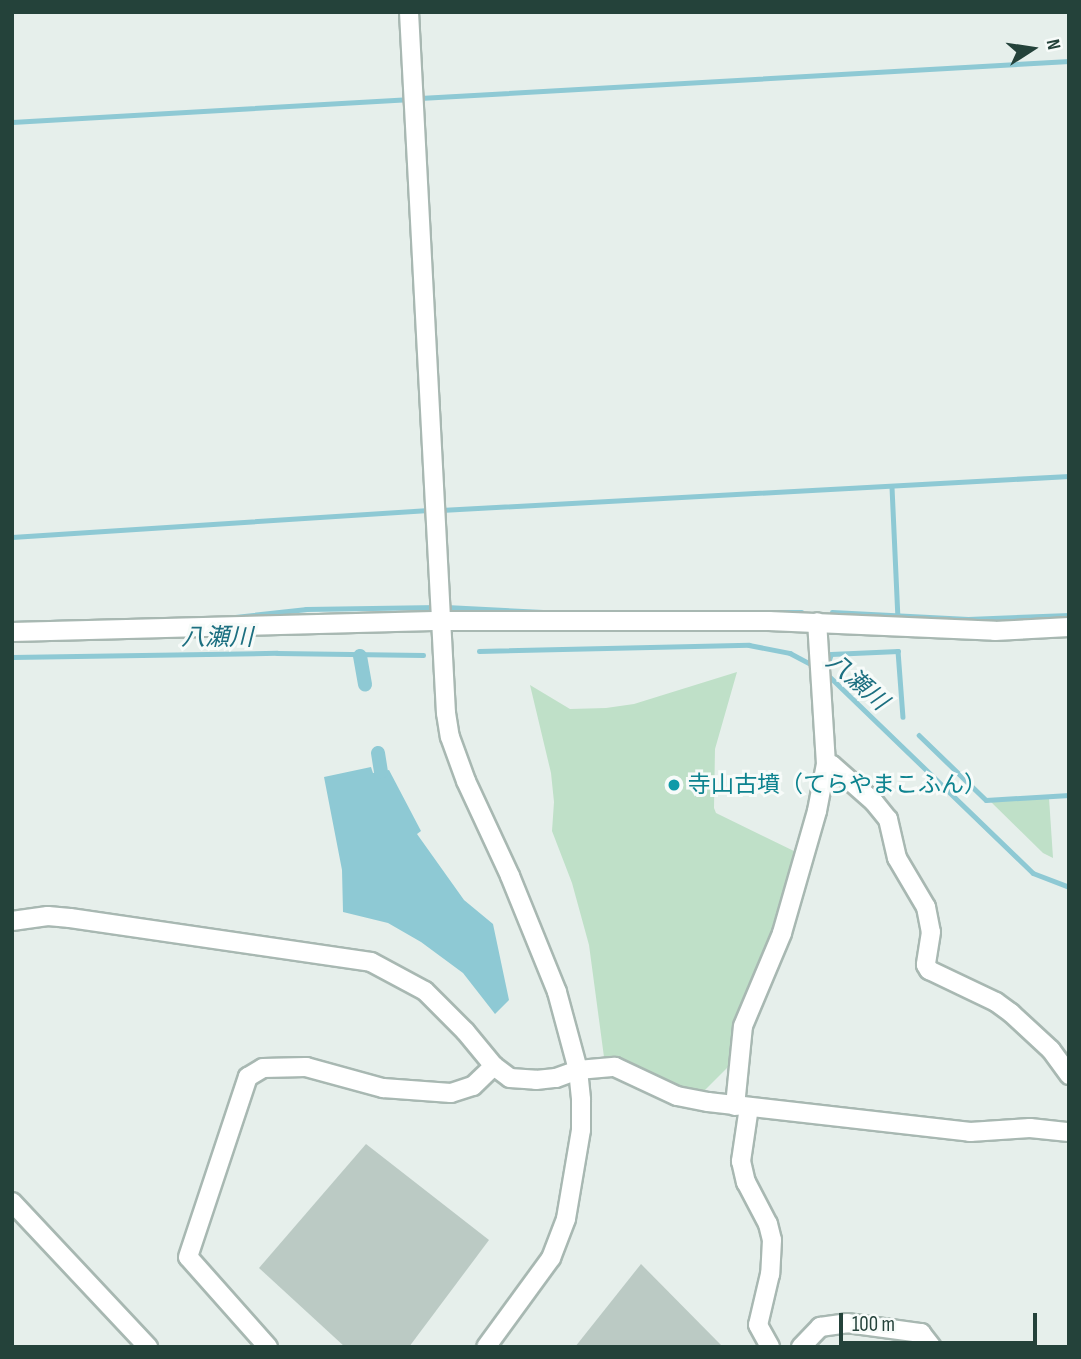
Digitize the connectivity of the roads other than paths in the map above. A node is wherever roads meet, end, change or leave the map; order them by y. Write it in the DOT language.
graph roads {
  1 [pos="409,12"];
  2 [pos="443,621"];
  3 [pos="817,622"];
  4 [pos="1069,627"];
  5 [pos="12,632"];
  6 [pos="826,764"];
  7 [pos="12,921"];
  8 [pos="494,1066"];
  9 [pos="578,1070"];
  10 [pos="1069,1075"];
  11 [pos="742,1106"];
  12 [pos="1069,1132"];
  13 [pos="12,1202"];
  14 [pos="148,1347"];
  15 [pos="268,1347"];
  16 [pos="486,1347"];
  17 [pos="770,1347"];
  18 [pos="801,1347"];
  19 [pos="932,1347"];
  1 -- 2 [label="street"];
  2 -- 3 [label="street"];
  2 -- 5 [label="street"];
  2 -- 9 [label="street"];
  3 -- 4 [label="street"];
  3 -- 6 [label="street"];
  6 -- 10 [label="street"];
  6 -- 11 [label="street"];
  7 -- 8 [label="street"];
  8 -- 9 [label="street"];
  8 -- 15 [label="street"];
  9 -- 11 [label="street"];
  9 -- 16 [label="street"];
  11 -- 12 [label="street"];
  11 -- 17 [label="street"];
  13 -- 14 [label="street"];
  18 -- 19 [label="street"];
}
